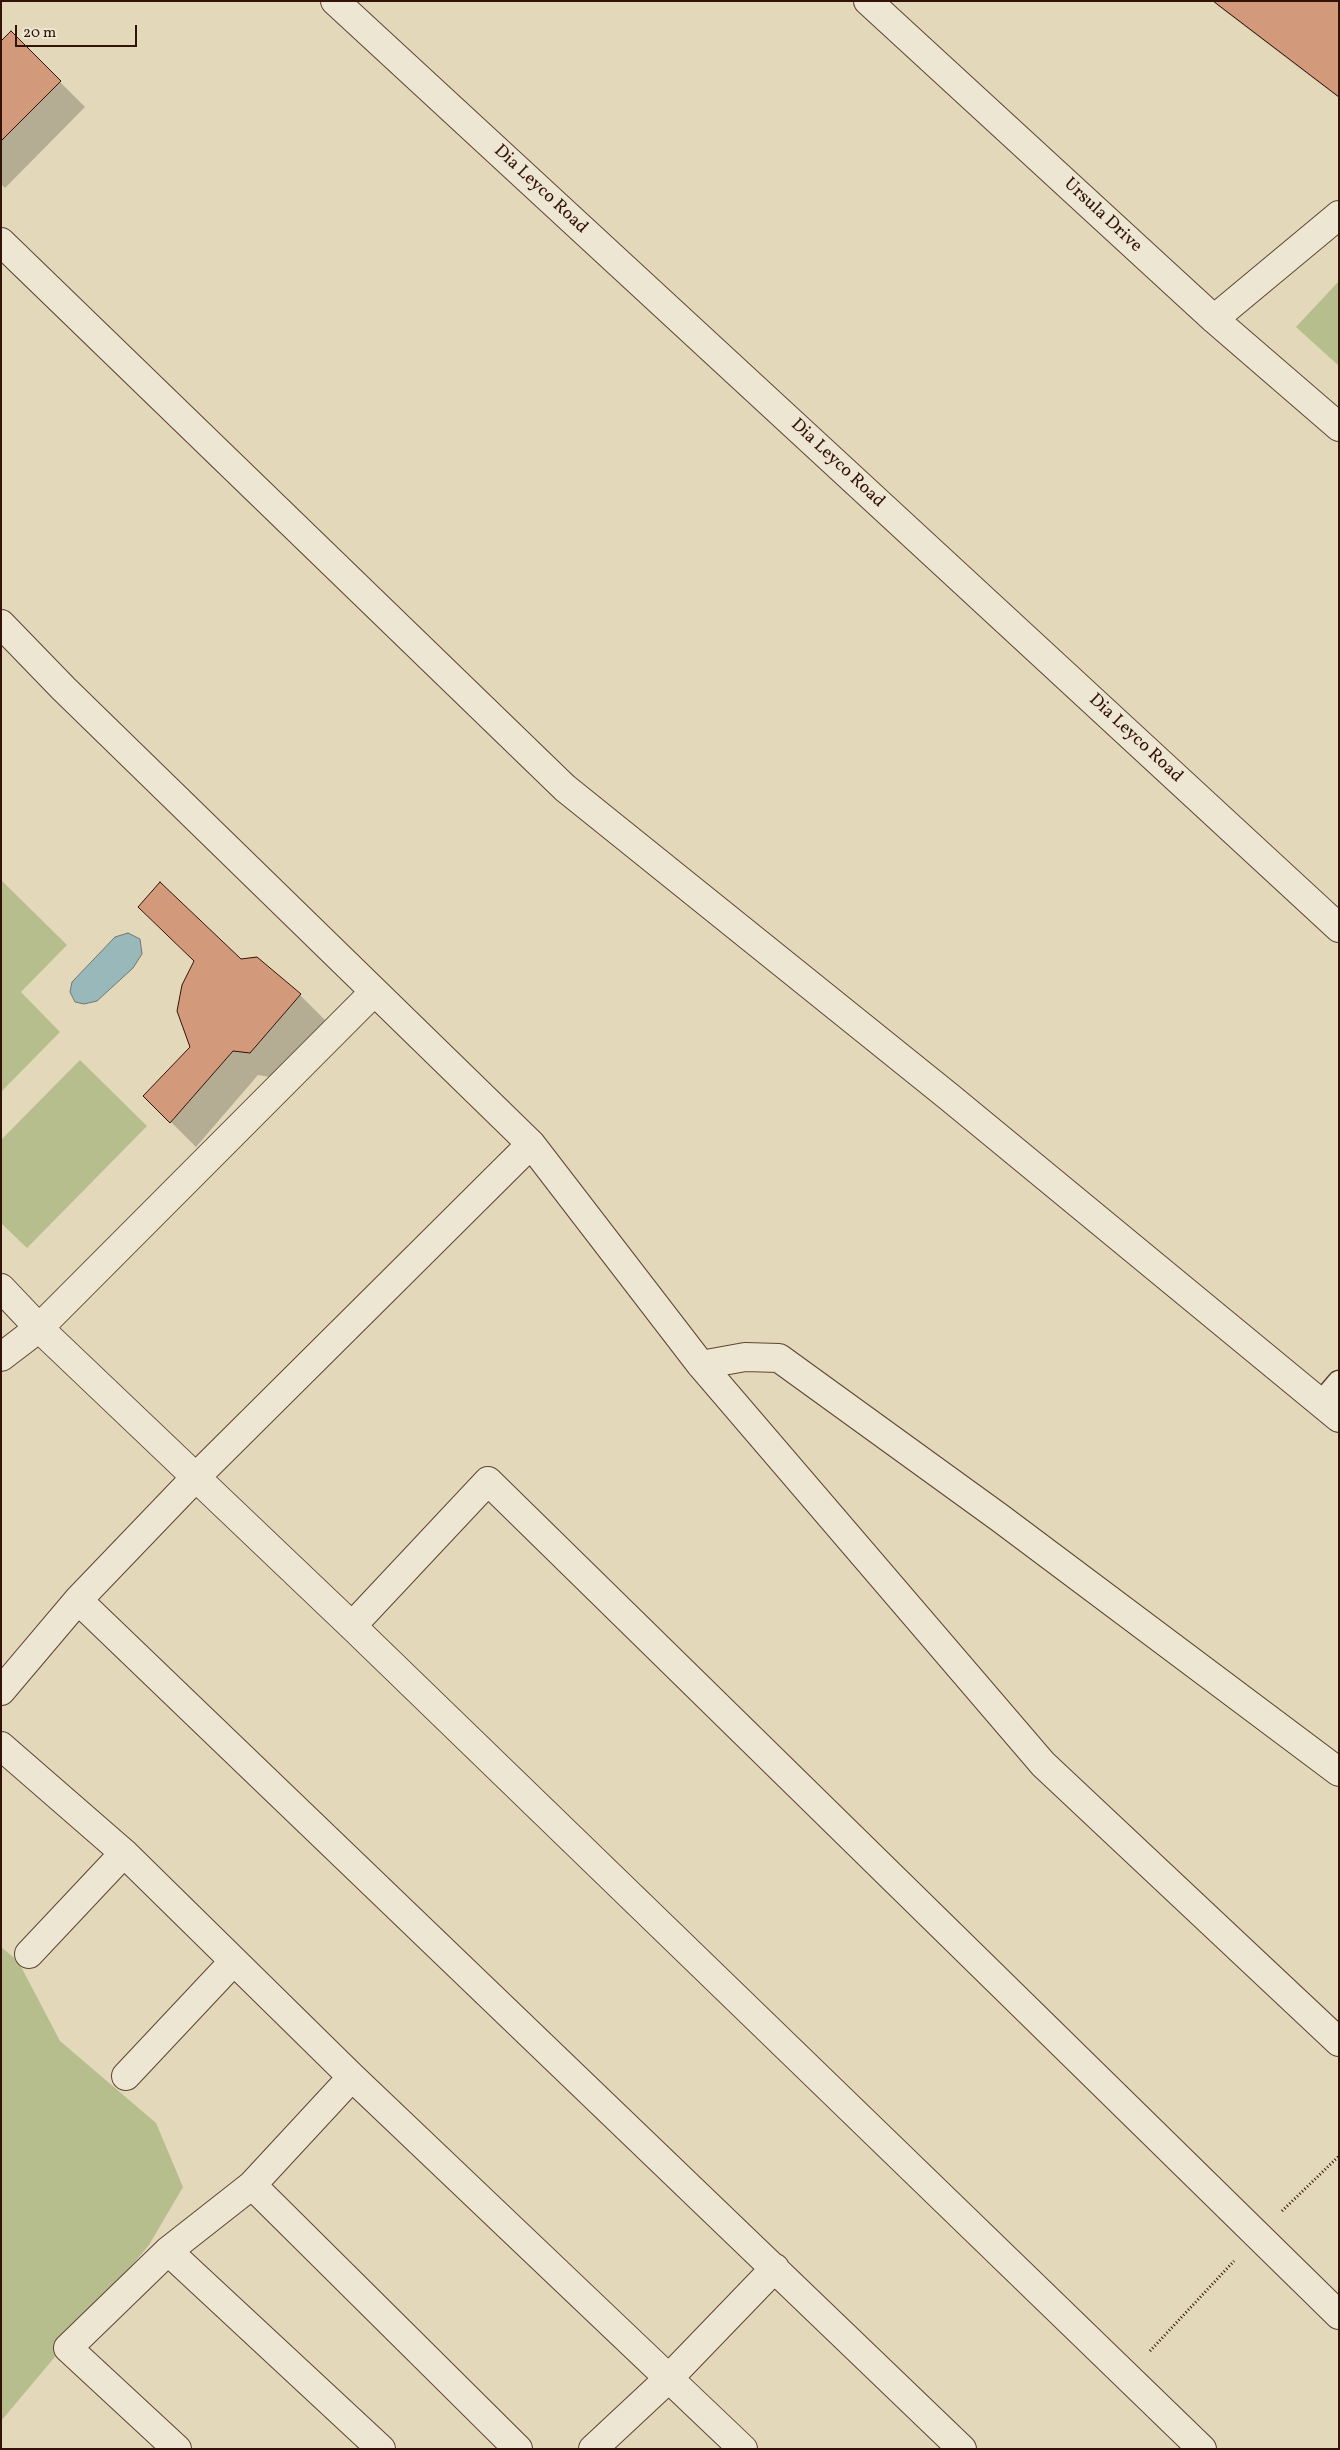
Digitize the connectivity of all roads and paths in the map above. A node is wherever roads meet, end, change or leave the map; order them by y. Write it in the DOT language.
graph roads {
  1 [pos="335,1"];
  2 [pos="868,1"];
  3 [pos="1339,215"];
  4 [pos="1,242"];
  5 [pos="1214,319"];
  6 [pos="1339,427"];
  7 [pos="1,624"];
  8 [pos="1339,928"];
  9 [pos="374,992"];
  10 [pos="531,1144"];
  11 [pos="1,1288"];
  12 [pos="39,1328"];
  13 [pos="1,1357"];
  14 [pos="701,1365"];
  15 [pos="1339,1382"];
  16 [pos="1330,1410"];
  17 [pos="196,1477"];
  18 [pos="78,1600"];
  19 [pos="352,1626"];
  20 [pos="1,1691"];
  21 [pos="1,1746"];
  22 [pos="1339,1772"];
  23 [pos="124,1853"];
  24 [pos="29,1954"];
  25 [pos="234,1961"];
  26 [pos="1339,2042"];
  27 [pos="126,2076"];
  28 [pos="352,2077"];
  29 [pos="1339,2156"];
  30 [pos="252,2185"];
  31 [pos="1258,2235"];
  32 [pos="168,2251"];
  33 [pos="774,2268"];
  34 [pos="1339,2315"];
  35 [pos="1126,2377"];
  36 [pos="668,2379"];
  37 [pos="178,2449"];
  38 [pos="381,2449"];
  39 [pos="518,2449"];
  40 [pos="593,2449"];
  41 [pos="743,2449"];
  42 [pos="962,2449"];
  43 [pos="1202,2449"];
  1 -- 8 [label="street, Dia Leyco Road"];
  2 -- 5 [label="street, Ursula Drive"];
  3 -- 5 [label="street"];
  4 -- 16 [label="street"];
  5 -- 6 [label="street, Ursula Drive"];
  7 -- 9 [label="street"];
  9 -- 10 [label="street"];
  9 -- 12 [label="street"];
  10 -- 14 [label="street"];
  10 -- 17 [label="street"];
  11 -- 12 [label="street"];
  12 -- 13 [label="street"];
  12 -- 17 [label="street"];
  14 -- 22 [label="street"];
  14 -- 26 [label="street"];
  15 -- 16 [label="lane"];
  17 -- 18 [label="street"];
  17 -- 19 [label="street"];
  18 -- 20 [label="street"];
  18 -- 33 [label="street"];
  19 -- 31 [label="street"];
  19 -- 35 [label="street"];
  21 -- 23 [label="street"];
  23 -- 24 [label="street"];
  23 -- 25 [label="street"];
  25 -- 27 [label="street"];
  25 -- 28 [label="street"];
  28 -- 30 [label="street"];
  28 -- 36 [label="street"];
  29 -- 31 [label="path"];
  30 -- 32 [label="street"];
  30 -- 39 [label="street"];
  31 -- 34 [label="street"];
  31 -- 35 [label="path"];
  32 -- 37 [label="street"];
  32 -- 38 [label="street"];
  33 -- 36 [label="street"];
  33 -- 42 [label="street"];
  35 -- 43 [label="street"];
  36 -- 40 [label="street"];
  36 -- 41 [label="street"];
}
